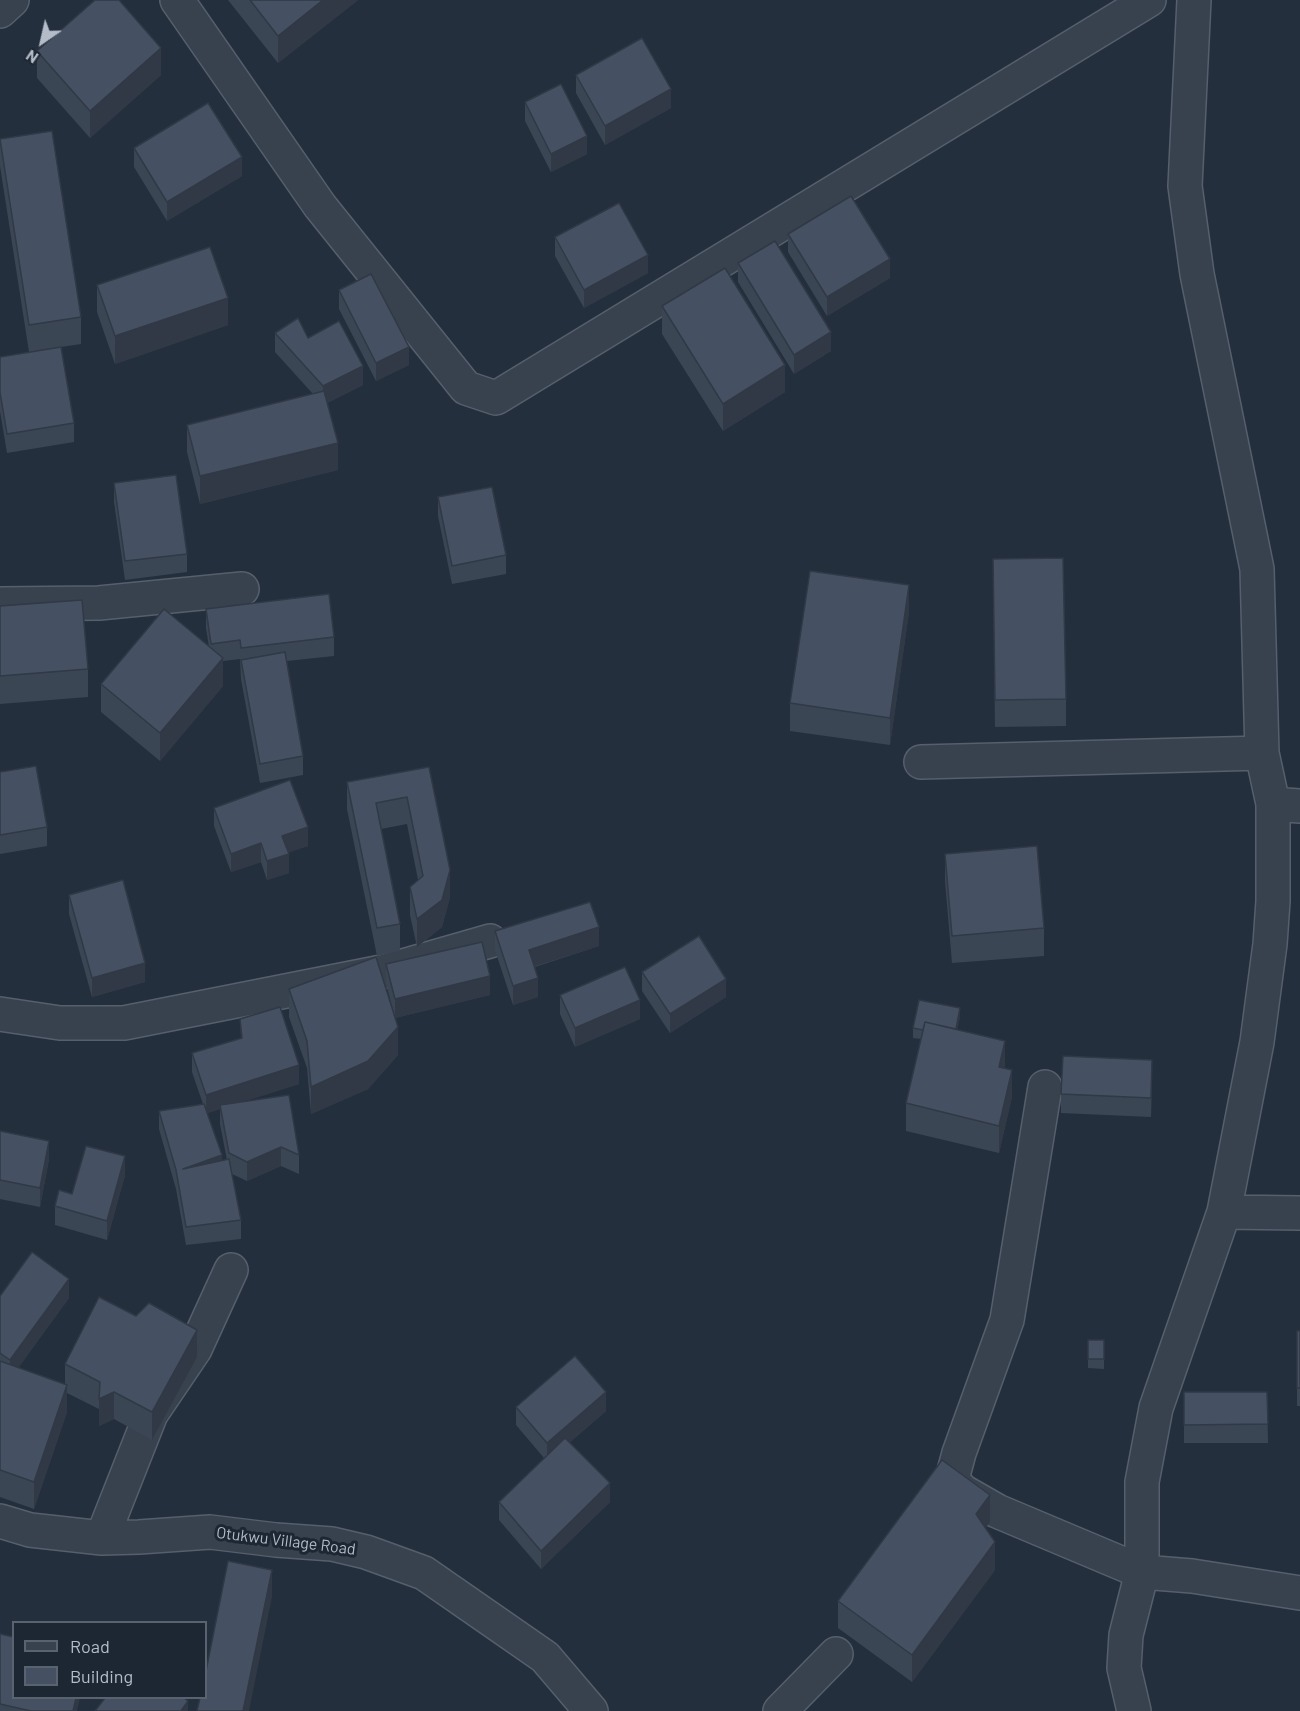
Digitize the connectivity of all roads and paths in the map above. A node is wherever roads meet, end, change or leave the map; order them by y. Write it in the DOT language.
graph roads {
  1 [pos="12,0"];
  2 [pos="177,0"];
  3 [pos="1149,0"];
  4 [pos="1194,0"];
  5 [pos="0,11"];
  6 [pos="242,590"];
  7 [pos="0,604"];
  8 [pos="1262,753"];
  9 [pos="921,762"];
  10 [pos="1286,805"];
  11 [pos="490,941"];
  12 [pos="0,1014"];
  13 [pos="1045,1087"];
  14 [pos="1224,1212"];
  15 [pos="1300,1213"];
  16 [pos="231,1270"];
  17 [pos="0,1521"];
  18 [pos="102,1538"];
  19 [pos="1142,1572"];
  20 [pos="1300,1593"];
  21 [pos="836,1654"];
  22 [pos="591,1711"];
  23 [pos="780,1711"];
  24 [pos="1134,1711"];
  1 -- 5 [label="street"];
  2 -- 3 [label="street"];
  4 -- 8 [label="street"];
  6 -- 7 [label="street"];
  8 -- 9 [label="street"];
  8 -- 10 [label="street"];
  10 -- 14 [label="street"];
  11 -- 12 [label="street"];
  13 -- 19 [label="street"];
  14 -- 15 [label="street"];
  14 -- 19 [label="street"];
  16 -- 18 [label="street"];
  17 -- 18 [label="street, Otukwu Village Road"];
  18 -- 22 [label="street, Otukwu Village Road"];
  19 -- 20 [label="street"];
  19 -- 24 [label="street"];
  21 -- 23 [label="street"];
}
